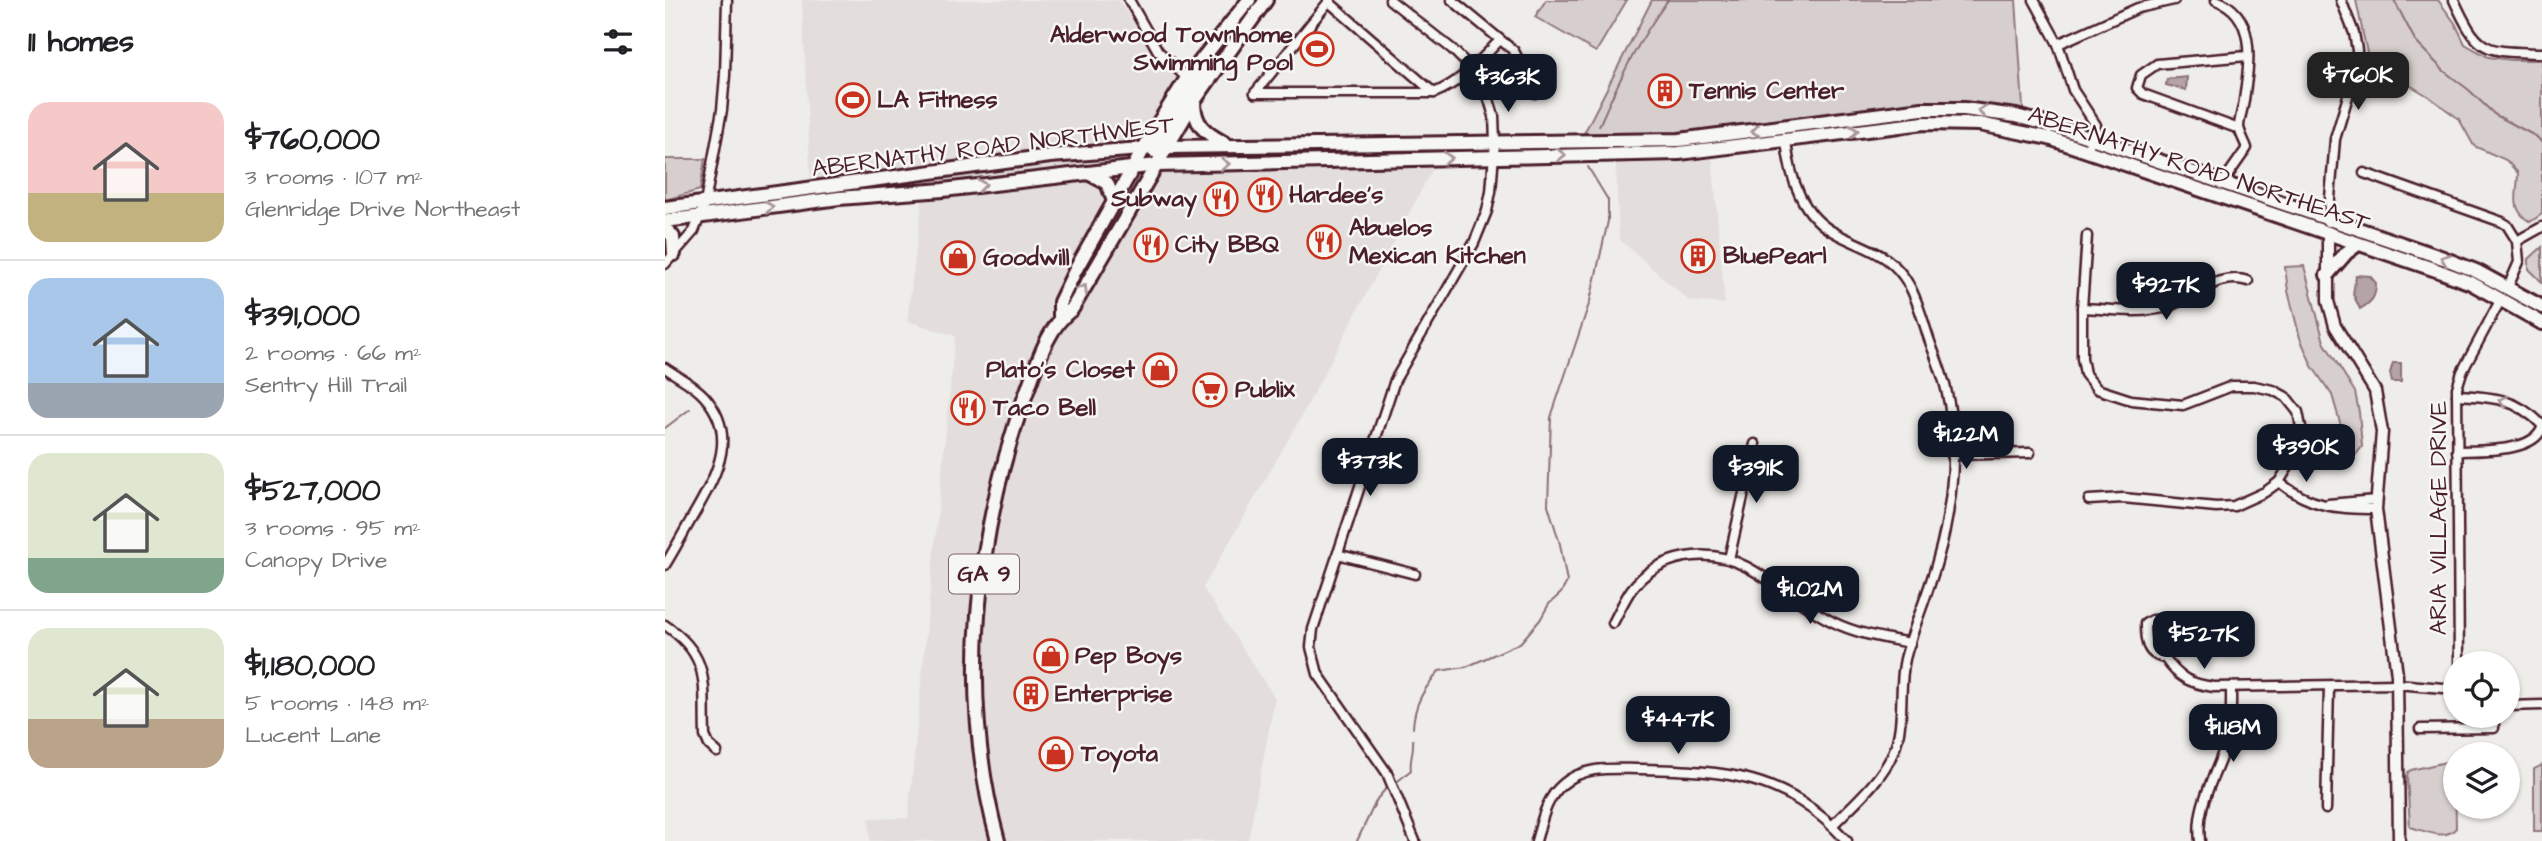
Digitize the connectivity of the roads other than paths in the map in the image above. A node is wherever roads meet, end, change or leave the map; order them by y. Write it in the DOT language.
graph roads {
  1 [pos="727,0"];
  2 [pos="1129,0"];
  3 [pos="1266,0"];
  4 [pos="1390,0"];
  5 [pos="1452,0"];
  6 [pos="2034,0"];
  7 [pos="2174,0"];
  8 [pos="2216,0"];
  9 [pos="2341,0"];
  10 [pos="2454,0"];
  11 [pos="1330,1"];
  12 [pos="1243,3"];
  13 [pos="1500,40"];
  14 [pos="1215,41"];
  15 [pos="2058,44"];
  16 [pos="2542,53"];
  17 [pos="2247,56"];
  18 [pos="1472,69"];
  19 [pos="1187,78"];
  20 [pos="1434,93"];
  21 [pos="1535,93"];
  22 [pos="1194,100"];
  23 [pos="2239,129"];
  24 [pos="2092,138"];
  25 [pos="1495,141"];
  26 [pos="1786,141"];
  27 [pos="1394,142"];
  28 [pos="1227,145"];
  29 [pos="1156,147"];
  30 [pos="2087,151"];
  31 [pos="1493,156"];
  32 [pos="1296,162"];
  33 [pos="1145,166"];
  34 [pos="1086,173"];
  35 [pos="2364,173"];
  36 [pos="2222,183"];
  37 [pos="892,186"];
  38 [pos="2218,195"];
  39 [pos="839,198"];
  40 [pos="1114,201"];
  41 [pos="665,208"];
  42 [pos="703,209"];
  43 [pos="2328,217"];
  44 [pos="665,221"];
  45 [pos="665,227"];
  46 [pos="2542,227"];
  47 [pos="2328,232"];
  48 [pos="2087,236"];
  49 [pos="2517,242"];
  50 [pos="2358,244"];
  51 [pos="670,259"];
  52 [pos="2327,275"];
  53 [pos="2248,281"];
  54 [pos="2508,287"];
  55 [pos="2501,299"];
  56 [pos="2542,307"];
  57 [pos="2082,308"];
  58 [pos="1060,317"];
  59 [pos="2542,323"];
  60 [pos="665,368"];
  61 [pos="2456,395"];
  62 [pos="2542,427"];
  63 [pos="1755,444"];
  64 [pos="2457,451"];
  65 [pos="2030,453"];
  66 [pos="1952,454"];
  67 [pos="2279,482"];
  68 [pos="2089,500"];
  69 [pos="2376,504"];
  70 [pos="1337,554"];
  71 [pos="1729,559"];
  72 [pos="665,565"];
  73 [pos="1415,574"];
  74 [pos="1613,623"];
  75 [pos="665,625"];
  76 [pos="1910,643"];
  77 [pos="2459,651"];
  78 [pos="2165,658"];
  79 [pos="2397,684"];
  80 [pos="2231,687"];
  81 [pos="2329,687"];
  82 [pos="2443,688"];
  83 [pos="2542,705"];
  84 [pos="2520,706"];
  85 [pos="2494,728"];
  86 [pos="2420,729"];
  87 [pos="716,752"];
  88 [pos="2326,809"];
  89 [pos="1832,826"];
  90 [pos="998,841"];
  91 [pos="1415,841"];
  92 [pos="1536,841"];
  93 [pos="1847,841"];
  94 [pos="2200,841"];
  95 [pos="2399,841"];
  1 -- 42 [label="street"];
  2 -- 19 [label="street"];
  3 -- 22 [label="main road, GA 9"];
  4 -- 18 [label="street"];
  5 -- 13 [label="street"];
  6 -- 15 [label="street"];
  7 -- 15 [label="street"];
  8 -- 17 [label="street"];
  9 -- 43 [label="street"];
  10 -- 16 [label="street"];
  11 -- 20 [label="street"];
  11 -- 20 [label="street"];
  12 -- 14 [label="main road, GA 9"];
  13 -- 18 [label="street"];
  13 -- 21 [label="street"];
  14 -- 19 [label="main road, GA 9"];
  14 -- 29 [label="main road"];
  15 -- 24 [label="street"];
  17 -- 23 [label="street"];
  17 -- 23 [label="street"];
  18 -- 20 [label="street"];
  18 -- 25 [label="street"];
  19 -- 29 [label="main road, GA 9"];
  22 -- 28 [label="main road"];
  22 -- 29 [label="main road, GA 9"];
  23 -- 36 [label="street"];
  24 -- 25 [label="main road, ABERNATHY ROAD NORTHEAST, one-way"];
  24 -- 30 [label="street"];
  24 -- 36 [label="main road, ABERNATHY ROAD NORTHEAST"];
  25 -- 27 [label="main road, ABERNATHY ROAD NORTHWEST"];
  25 -- 31 [label="street"];
  26 -- 30 [label="main road, ABERNATHY ROAD NORTHEAST, one-way"];
  31 -- 26 [label="main road, ABERNATHY ROAD NORTHEAST, one-way"];
  26 -- 66 [label="street"];
  27 -- 28 [label="main road, ABERNATHY ROAD NORTHWEST"];
  27 -- 32 [label="main road"];
  28 -- 29 [label="main road, ABERNATHY ROAD NORTHWEST"];
  29 -- 33 [label="main road, GA 9"];
  29 -- 33 [label="main road, GA 9"];
  29 -- 42 [label="main road, ABERNATHY ROAD NORTHWEST"];
  30 -- 38 [label="main road, ABERNATHY ROAD NORTHEAST"];
  32 -- 31 [label="main road, ABERNATHY ROAD NORTHWEST, one-way"];
  31 -- 70 [label="street"];
  33 -- 32 [label="main road, ABERNATHY ROAD NORTHWEST, one-way"];
  33 -- 34 [label="main road, ABERNATHY ROAD NORTHWEST"];
  33 -- 40 [label="main road, GA 9"];
  58 -- 33 [label="main road, GA 9, one-way"];
  39 -- 34 [label="main road, ABERNATHY ROAD NORTHWEST, one-way"];
  34 -- 40 [label="main road"];
  35 -- 49 [label="street"];
  36 -- 38 [label="street"];
  36 -- 43 [label="main road, ABERNATHY ROAD NORTHEAST"];
  37 -- 39 [label="main road"];
  38 -- 47 [label="main road, ABERNATHY ROAD NORTHEAST"];
  42 -- 39 [label="main road, ABERNATHY ROAD NORTHWEST, one-way"];
  40 -- 58 [label="main road, GA 9"];
  41 -- 42 [label="main road, ABERNATHY ROAD NORTHWEST"];
  42 -- 44 [label="main road, ABERNATHY ROAD NORTHWEST"];
  42 -- 51 [label="street"];
  43 -- 47 [label="street"];
  54 -- 43 [label="main road, ABERNATHY ROAD NORTHEAST, one-way"];
  45 -- 51 [label="main road"];
  46 -- 49 [label="street"];
  47 -- 50 [label="main road, ABERNATHY ROAD NORTHEAST"];
  47 -- 52 [label="street"];
  48 -- 57 [label="street"];
  49 -- 54 [label="street"];
  50 -- 52 [label="main road"];
  50 -- 55 [label="main road, ABERNATHY ROAD NORTHEAST"];
  52 -- 69 [label="street"];
  53 -- 57 [label="street"];
  54 -- 56 [label="main road, ABERNATHY ROAD NORTHEAST"];
  55 -- 59 [label="main road, ABERNATHY ROAD NORTHEAST"];
  55 -- 61 [label="street, ARIA VILLAGE DRIVE"];
  57 -- 67 [label="street"];
  58 -- 90 [label="main road, GA 9"];
  60 -- 72 [label="street"];
  62 -- 61 [label="street, one-way"];
  61 -- 64 [label="street, ARIA VILLAGE DRIVE"];
  62 -- 64 [label="street"];
  63 -- 71 [label="street"];
  64 -- 77 [label="street, ARIA VILLAGE DRIVE"];
  65 -- 66 [label="street"];
  66 -- 76 [label="street"];
  67 -- 68 [label="street"];
  67 -- 69 [label="street"];
  69 -- 79 [label="street"];
  70 -- 73 [label="street"];
  70 -- 91 [label="street"];
  71 -- 74 [label="street"];
  71 -- 76 [label="street"];
  75 -- 87 [label="street"];
  76 -- 89 [label="street"];
  78 -- 78 [label="street"];
  78 -- 80 [label="street"];
  79 -- 81 [label="street"];
  79 -- 82 [label="street"];
  79 -- 95 [label="street"];
  80 -- 81 [label="street"];
  80 -- 94 [label="street"];
  81 -- 88 [label="street"];
  83 -- 84 [label="street"];
  85 -- 86 [label="street"];
  89 -- 92 [label="street"];
  89 -- 93 [label="street"];
}
